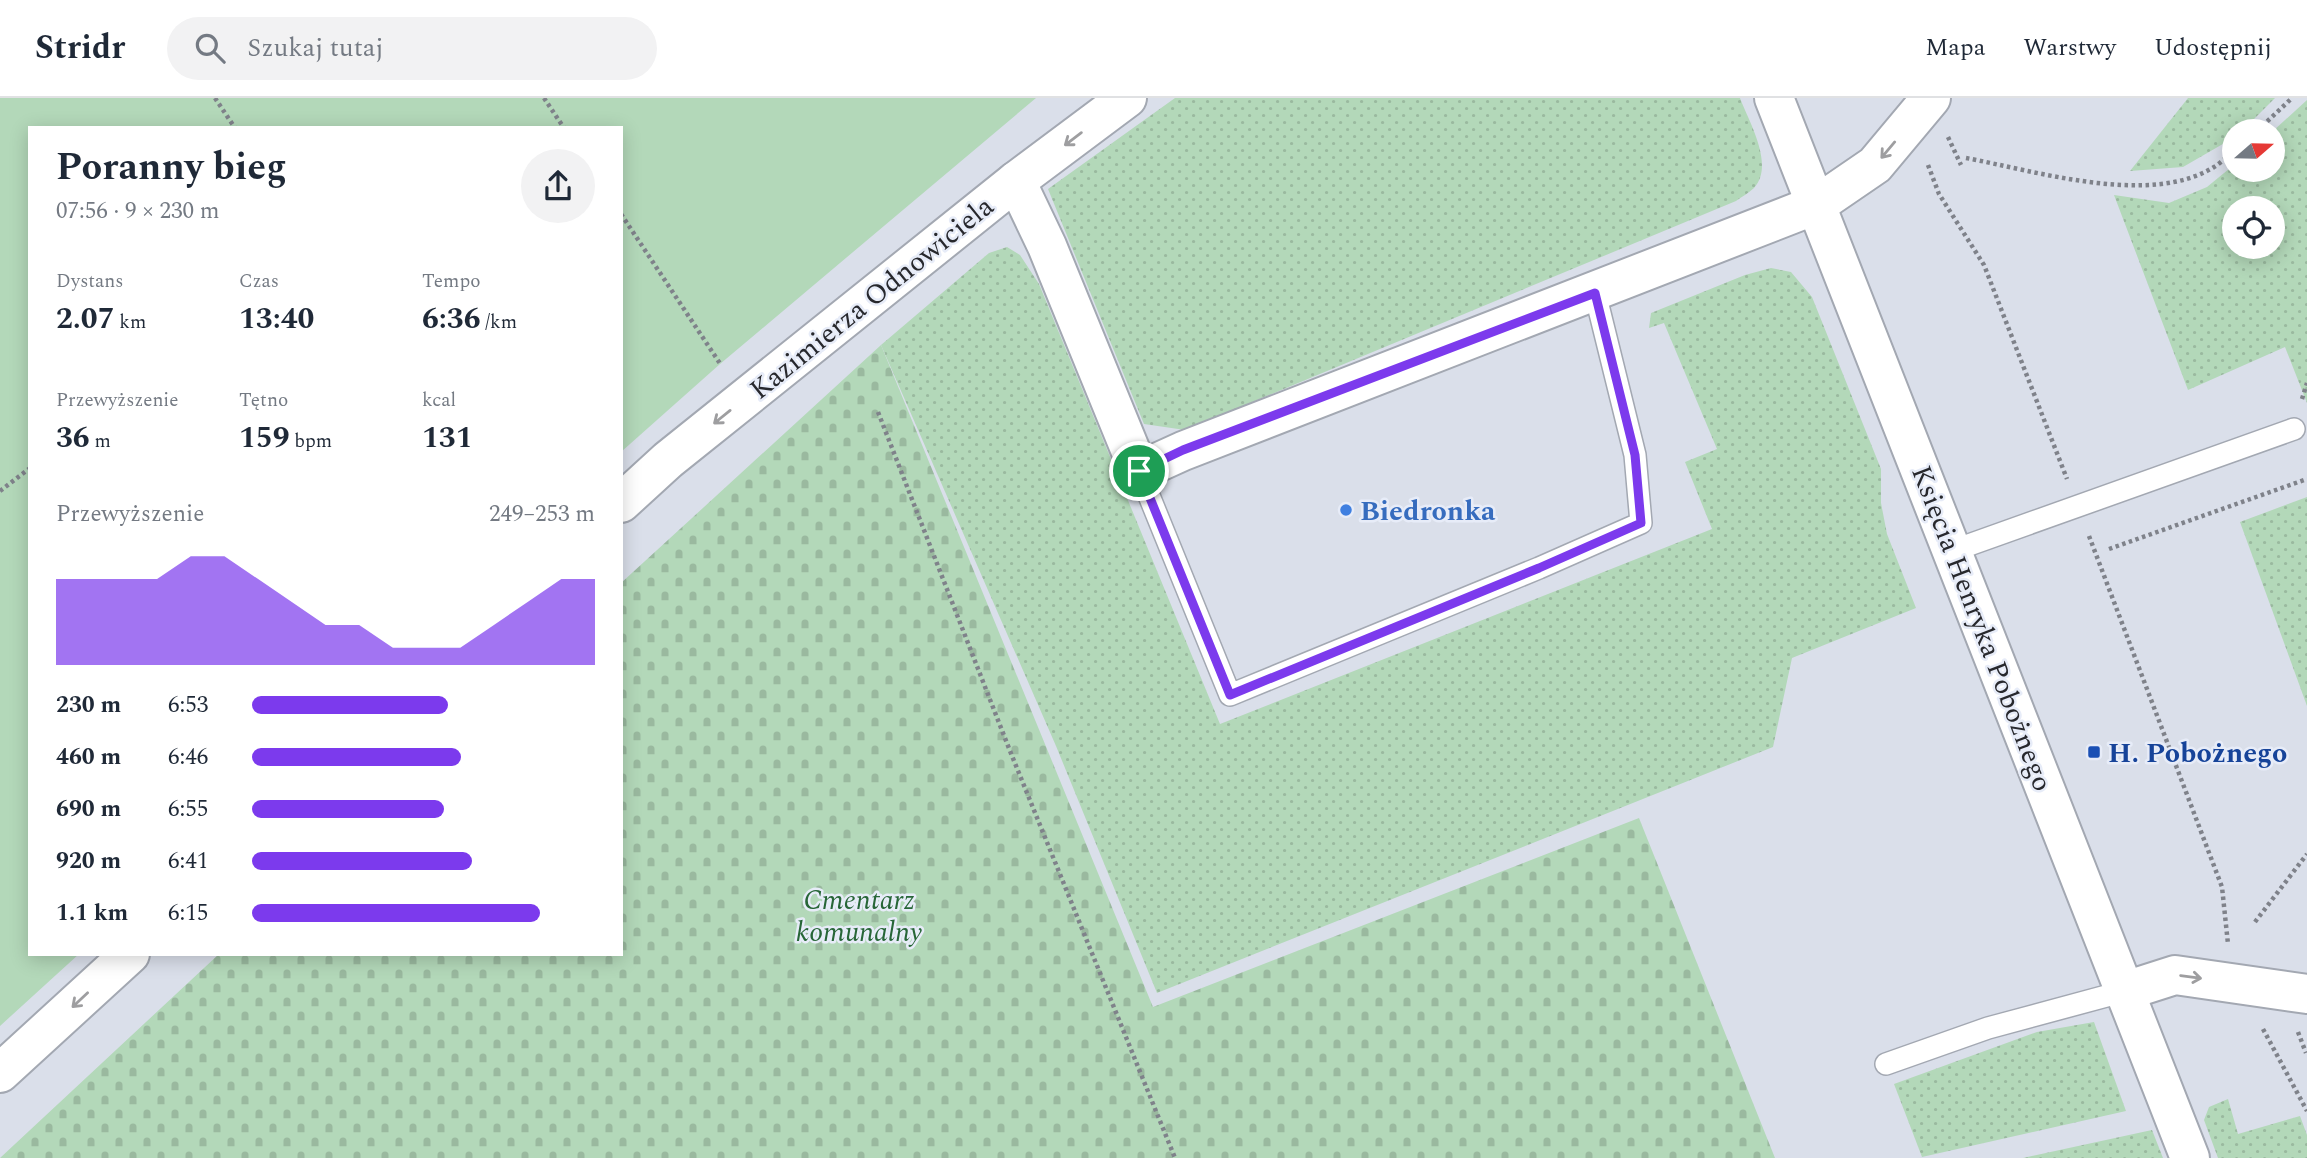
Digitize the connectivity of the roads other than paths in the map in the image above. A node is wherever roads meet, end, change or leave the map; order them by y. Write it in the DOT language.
graph roads {
  1 [pos="1127,98"];
  2 [pos="1774,98"];
  3 [pos="1922,109"];
  4 [pos="1016,181"];
  5 [pos="1818,204"];
  6 [pos="1595,293"];
  7 [pos="2294,429"];
  8 [pos="1139,471"];
  9 [pos="623,501"];
  10 [pos="1952,551"];
  11 [pos="128,956"];
  12 [pos="2126,991"];
  13 [pos="2307,994"];
  14 [pos="1886,1064"];
  15 [pos="0,1073"];
  16 [pos="2190,1158"];
  1 -- 4 [label="street, Kazimierza Odnowiciela, one-way"];
  2 -- 5 [label="street, Księcia Henryka Pobożnego"];
  3 -- 5 [label="street, one-way"];
  4 -- 8 [label="street"];
  4 -- 9 [label="street, Kazimierza Odnowiciela, one-way"];
  5 -- 6 [label="street"];
  5 -- 10 [label="street, Księcia Henryka Pobożnego"];
  6 -- 8 [label="street"];
  6 -- 8 [label="lane"];
  7 -- 10 [label="lane"];
  10 -- 12 [label="street, Księcia Henryka Pobożnego"];
  11 -- 15 [label="street, one-way"];
  12 -- 13 [label="street, one-way"];
  12 -- 14 [label="lane"];
  12 -- 16 [label="street, Księcia Henryka Pobożnego"];
}
